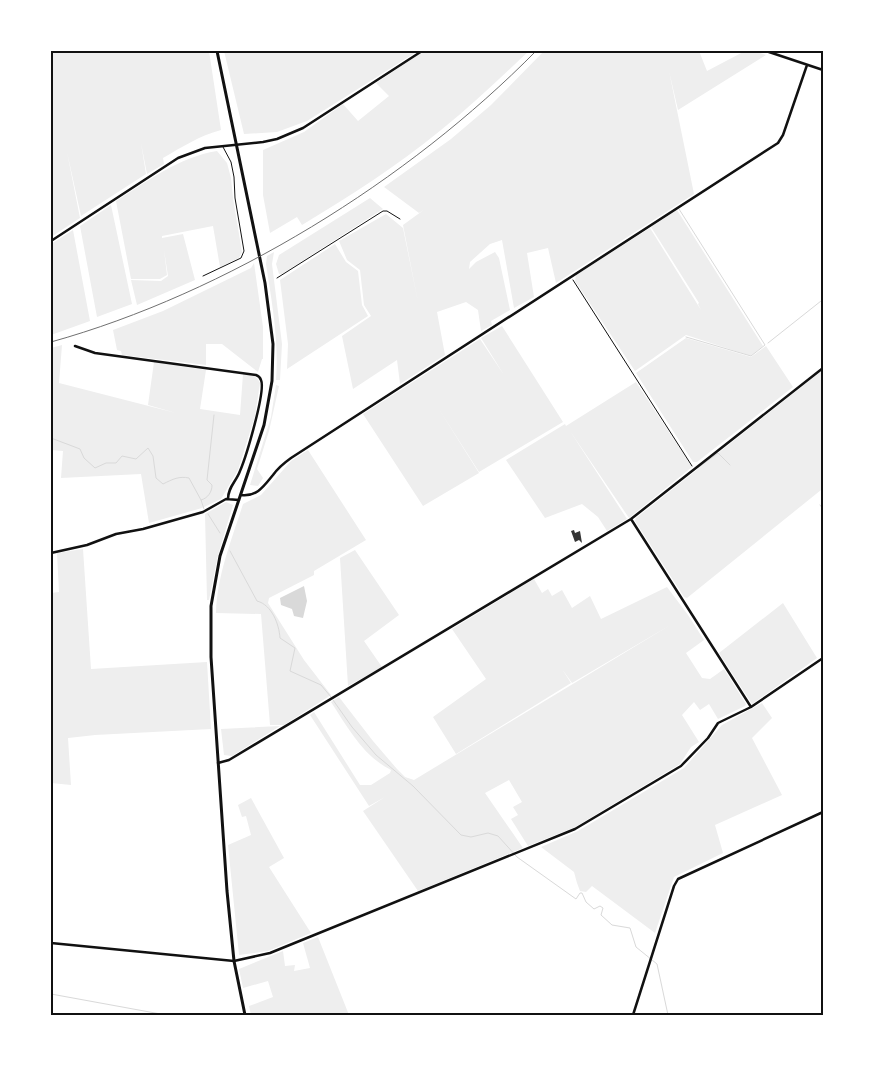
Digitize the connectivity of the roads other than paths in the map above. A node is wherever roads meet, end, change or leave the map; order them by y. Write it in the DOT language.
graph roads {
  1 [pos="217,51"];
  2 [pos="422,51"];
  3 [pos="766,51"];
  4 [pos="807,65"];
  5 [pos="823,70"];
  6 [pos="236,145"];
  7 [pos="223,146"];
  8 [pos="400,219"];
  9 [pos="51,242"];
  10 [pos="203,276"];
  11 [pos="277,278"];
  12 [pos="75,346"];
  13 [pos="823,368"];
  14 [pos="241,495"];
  15 [pos="228,498"];
  16 [pos="239,500"];
  17 [pos="631,519"];
  18 [pos="51,553"];
  19 [pos="823,658"];
  20 [pos="751,707"];
  21 [pos="218,763"];
  22 [pos="823,812"];
  23 [pos="51,943"];
  24 [pos="234,962"];
  25 [pos="245,1015"];
  26 [pos="633,1015"];
  1 -- 6 [label="street"];
  2 -- 6 [label="street"];
  3 -- 4 [label="street"];
  4 -- 5 [label="street"];
  4 -- 14 [label="street"];
  6 -- 7 [label="street"];
  6 -- 14 [label="street"];
  7 -- 9 [label="street"];
  7 -- 10 [label="lane"];
  8 -- 11 [label="lane"];
  12 -- 15 [label="street"];
  13 -- 17 [label="street"];
  14 -- 16 [label="street"];
  15 -- 16 [label="street"];
  15 -- 18 [label="street"];
  16 -- 21 [label="street"];
  17 -- 20 [label="street"];
  17 -- 21 [label="street"];
  19 -- 20 [label="street"];
  20 -- 24 [label="street"];
  21 -- 24 [label="street"];
  22 -- 26 [label="street"];
  23 -- 24 [label="street"];
  24 -- 25 [label="street"];
}
